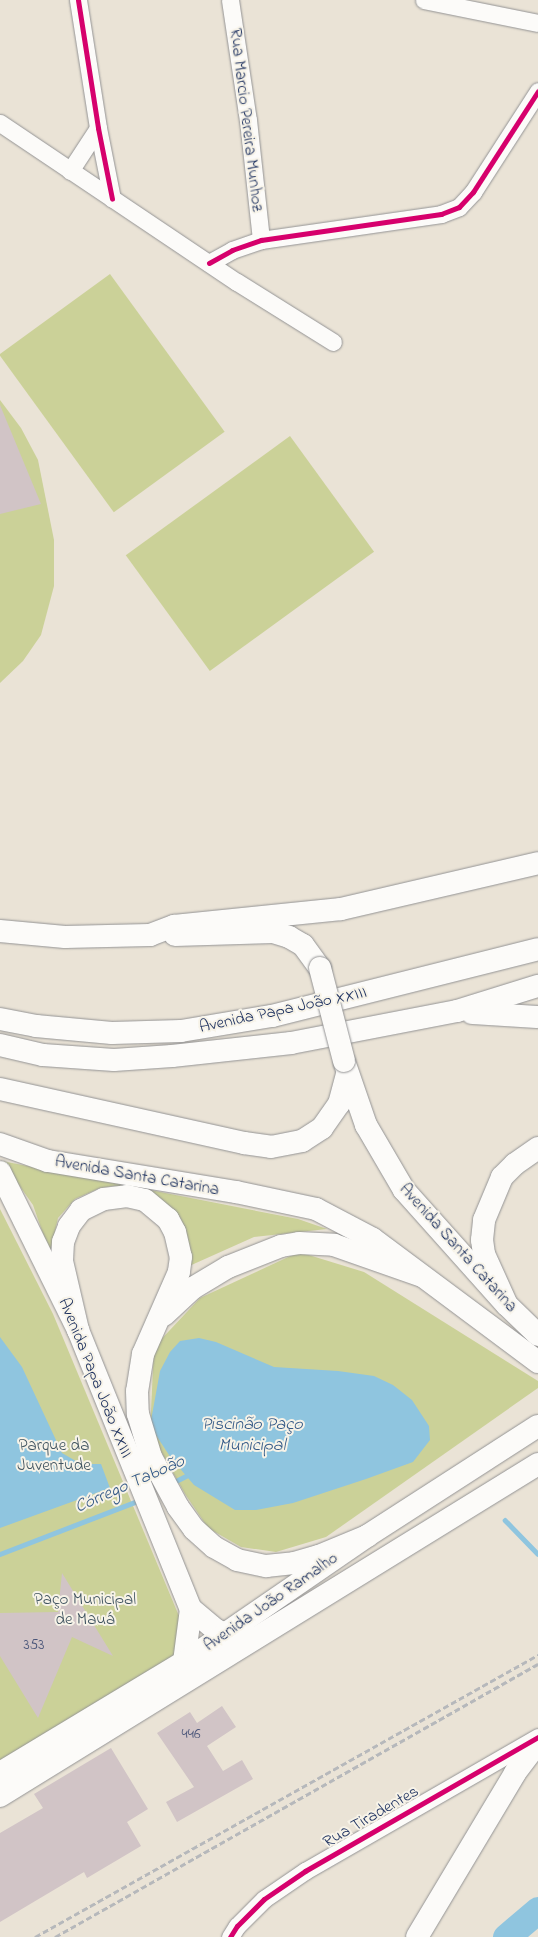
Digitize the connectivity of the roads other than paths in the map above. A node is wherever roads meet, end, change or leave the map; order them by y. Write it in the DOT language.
graph roads {
  1 [pos="78,0"];
  2 [pos="230,0"];
  3 [pos="424,0"];
  4 [pos="538,23"];
  5 [pos="538,91"];
  6 [pos="0,123"];
  7 [pos="98,128"];
  8 [pos="70,171"];
  9 [pos="112,199"];
  10 [pos="261,240"];
  11 [pos="209,262"];
  12 [pos="333,342"];
  13 [pos="538,862"];
  14 [pos="0,931"];
  15 [pos="150,935"];
  16 [pos="538,949"];
  17 [pos="538,986"];
  18 [pos="456,1011"];
  19 [pos="538,1017"];
  20 [pos="0,1019"];
  21 [pos="0,1045"];
  22 [pos="346,1068"];
  23 [pos="0,1089"];
  24 [pos="0,1144"];
  25 [pos="538,1148"];
  26 [pos="0,1172"];
  27 [pos="422,1276"];
  28 [pos="507,1306"];
  29 [pos="158,1320"];
  30 [pos="78,1330"];
  31 [pos="538,1335"];
  32 [pos="538,1362"];
  33 [pos="538,1426"];
  34 [pos="140,1459"];
  35 [pos="538,1464"];
  36 [pos="367,1536"];
  37 [pos="191,1609"];
  38 [pos="225,1635"];
  39 [pos="250,1642"];
  40 [pos="184,1662"];
  41 [pos="538,1737"];
  42 [pos="538,1742"];
  43 [pos="0,1773"];
  44 [pos="0,1796"];
  45 [pos="230,1937"];
  46 [pos="417,1937"];
  1 -- 7 [label="street"];
  2 -- 10 [label="street, Rua Marcio Pereira Munhoz"];
  3 -- 4 [label="street"];
  5 -- 10 [label="street"];
  6 -- 8 [label="street"];
  7 -- 8 [label="street"];
  7 -- 9 [label="street"];
  8 -- 9 [label="street"];
  9 -- 11 [label="street"];
  10 -- 11 [label="street"];
  11 -- 12 [label="street"];
  13 -- 15 [label="main road"];
  14 -- 15 [label="main road"];
  15 -- 22 [label="main road, Avenida Santa Catarina, bridge"];
  16 -- 20 [label="main road, Avenida Papa João XXIII"];
  17 -- 18 [label="main road, Avenida Papa João XXIII"];
  18 -- 19 [label="main road"];
  18 -- 21 [label="main road, Avenida Papa João XXIII"];
  22 -- 23 [label="main road"];
  22 -- 28 [label="main road, Avenida Santa Catarina"];
  24 -- 27 [label="main road, Avenida Santa Catarina"];
  25 -- 28 [label="main road"];
  26 -- 30 [label="main road, Avenida Papa João XXIII"];
  27 -- 29 [label="main road"];
  27 -- 32 [label="main road, Avenida Santa Catarina"];
  28 -- 31 [label="main road, Avenida Santa Catarina"];
  29 -- 30 [label="main road"];
  29 -- 34 [label="main road"];
  30 -- 34 [label="main road, Avenida Papa João XXIII"];
  33 -- 36 [label="main road, Avenida João Ramalho"];
  34 -- 36 [label="main road"];
  34 -- 37 [label="main road, Avenida Papa João XXIII"];
  35 -- 39 [label="main road, Avenida João Ramalho"];
  36 -- 38 [label="main road, Avenida João Ramalho"];
  37 -- 38 [label="main road"];
  37 -- 40 [label="main road, Avenida Papa João XXIII"];
  38 -- 39 [label="main road"];
  38 -- 40 [label="main road, Avenida João Ramalho"];
  39 -- 44 [label="main road, Avenida João Ramalho"];
  40 -- 43 [label="main road, Avenida João Ramalho"];
  41 -- 45 [label="street, Rua Tiradentes"];
  42 -- 46 [label="main road"];
}
